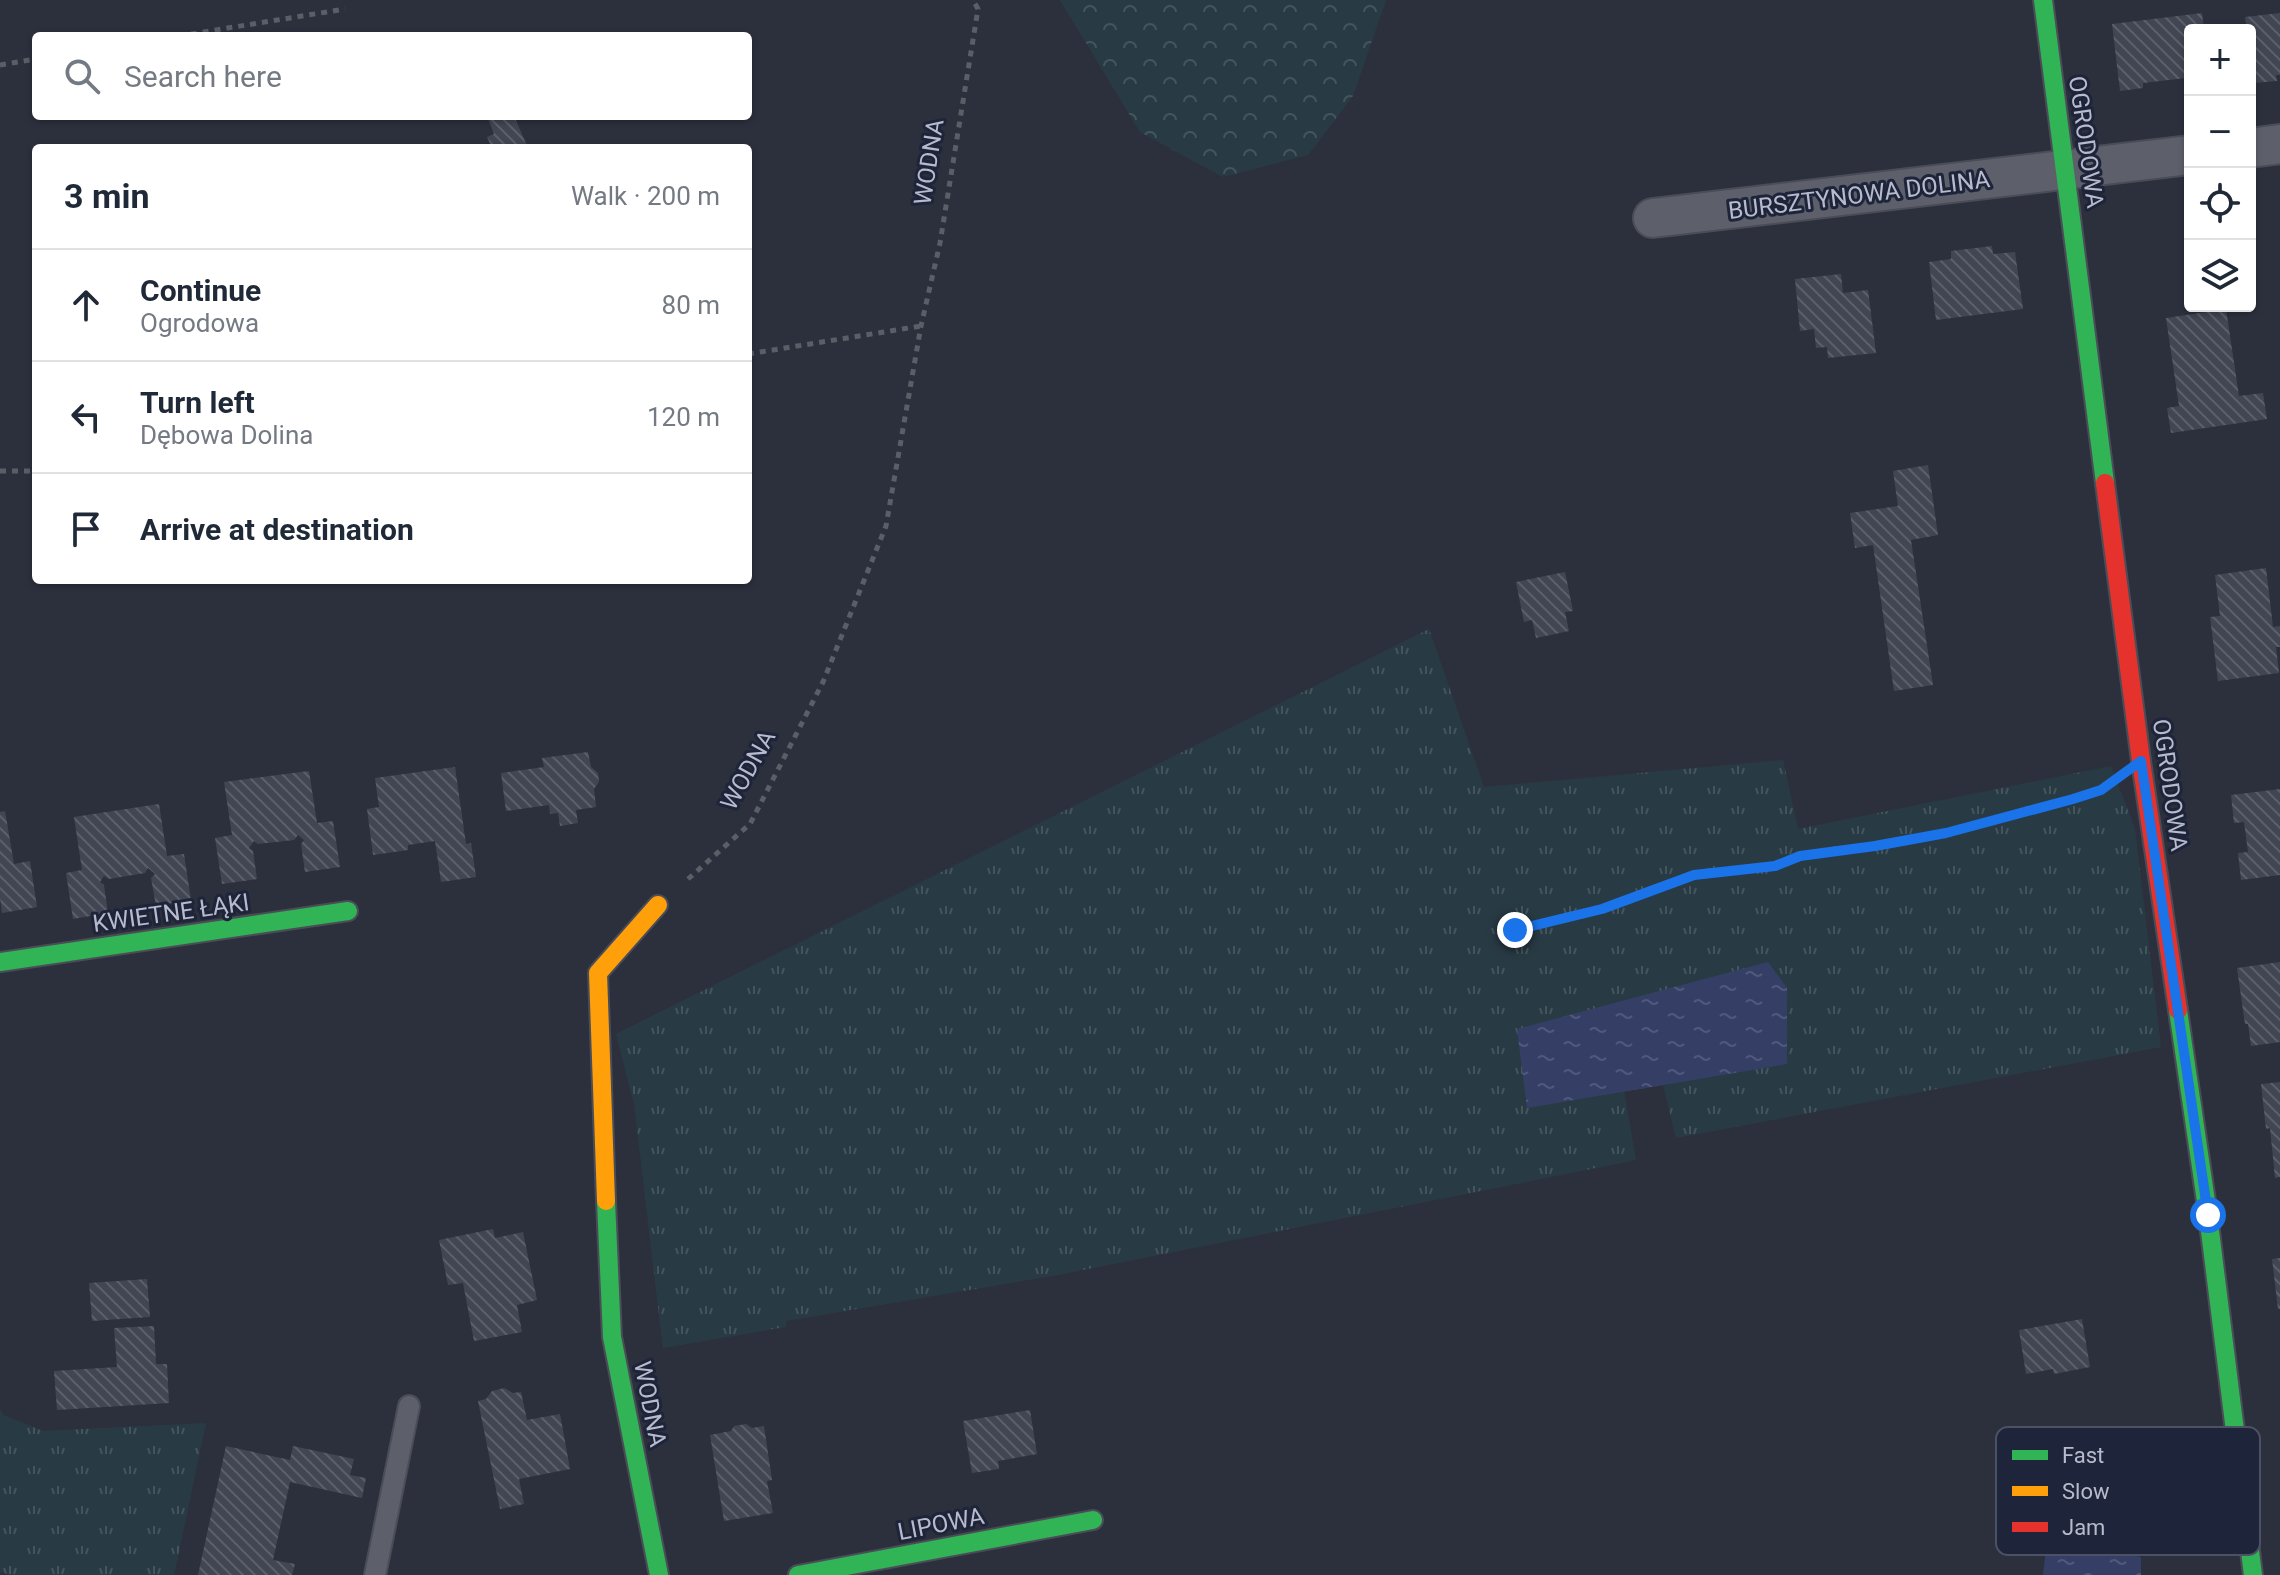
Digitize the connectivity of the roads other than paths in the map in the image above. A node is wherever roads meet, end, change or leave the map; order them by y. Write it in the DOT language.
graph roads {
  1 [pos="2043,0"];
  2 [pos="2280,144"];
  3 [pos="2256,147"];
  4 [pos="2184,156"];
  5 [pos="2065,171"];
  6 [pos="1653,218"];
  7 [pos="658,905"];
  8 [pos="348,911"];
  9 [pos="0,962"];
  10 [pos="409,1406"];
  11 [pos="2234,1427"];
  12 [pos="1093,1520"];
  13 [pos="2250,1555"];
  14 [pos="375,1575"];
  15 [pos="659,1575"];
  16 [pos="798,1575"];
  17 [pos="2253,1575"];
  1 -- 5 [label="street, OGRODOWA"];
  2 -- 3 [label="street"];
  4 -- 5 [label="street, BURSZTYNOWA DOLINA"];
  5 -- 6 [label="street, BURSZTYNOWA DOLINA"];
  5 -- 11 [label="street, OGRODOWA"];
  7 -- 15 [label="street, WODNA"];
  8 -- 9 [label="street, KWIETNE ŁĄKI"];
  10 -- 14 [label="lane"];
  12 -- 16 [label="street, LIPOWA"];
  13 -- 17 [label="street, OGRODOWA"];
}
